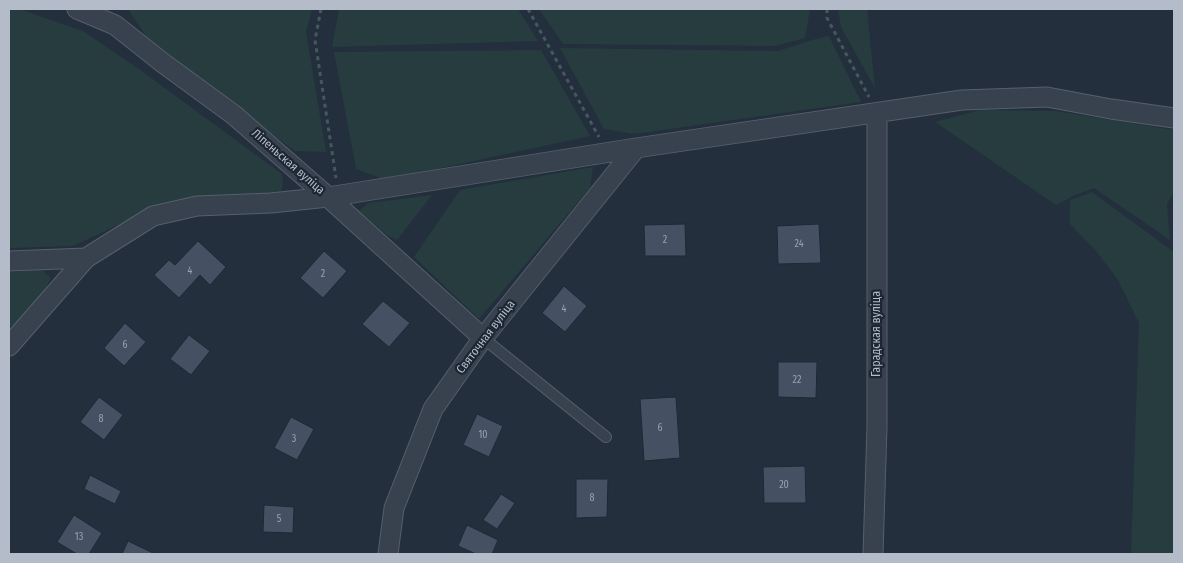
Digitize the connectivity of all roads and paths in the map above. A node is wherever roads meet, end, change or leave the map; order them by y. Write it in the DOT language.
graph roads {
  1 [pos="77,9"];
  2 [pos="321,9"];
  3 [pos="528,9"];
  4 [pos="826,9"];
  5 [pos="877,113"];
  6 [pos="1174,118"];
  7 [pos="636,148"];
  8 [pos="609,152"];
  9 [pos="328,197"];
  10 [pos="86,258"];
  11 [pos="9,261"];
  12 [pos="483,338"];
  13 [pos="9,346"];
  14 [pos="606,437"];
  15 [pos="388,554"];
  16 [pos="874,554"];
  1 -- 9 [label="street, Ліпеньская вуліца"];
  2 -- 9 [label="path"];
  3 -- 8 [label="path"];
  4 -- 5 [label="path"];
  5 -- 6 [label="street"];
  5 -- 7 [label="street"];
  5 -- 16 [label="street, Гарадская вуліца"];
  7 -- 8 [label="street"];
  7 -- 12 [label="street, Святочная вуліца"];
  8 -- 9 [label="street"];
  9 -- 10 [label="street"];
  9 -- 12 [label="street, Ліпеньская вуліца"];
  10 -- 11 [label="street"];
  10 -- 13 [label="street"];
  12 -- 14 [label="lane"];
  12 -- 15 [label="street, Святочная вуліца"];
}
